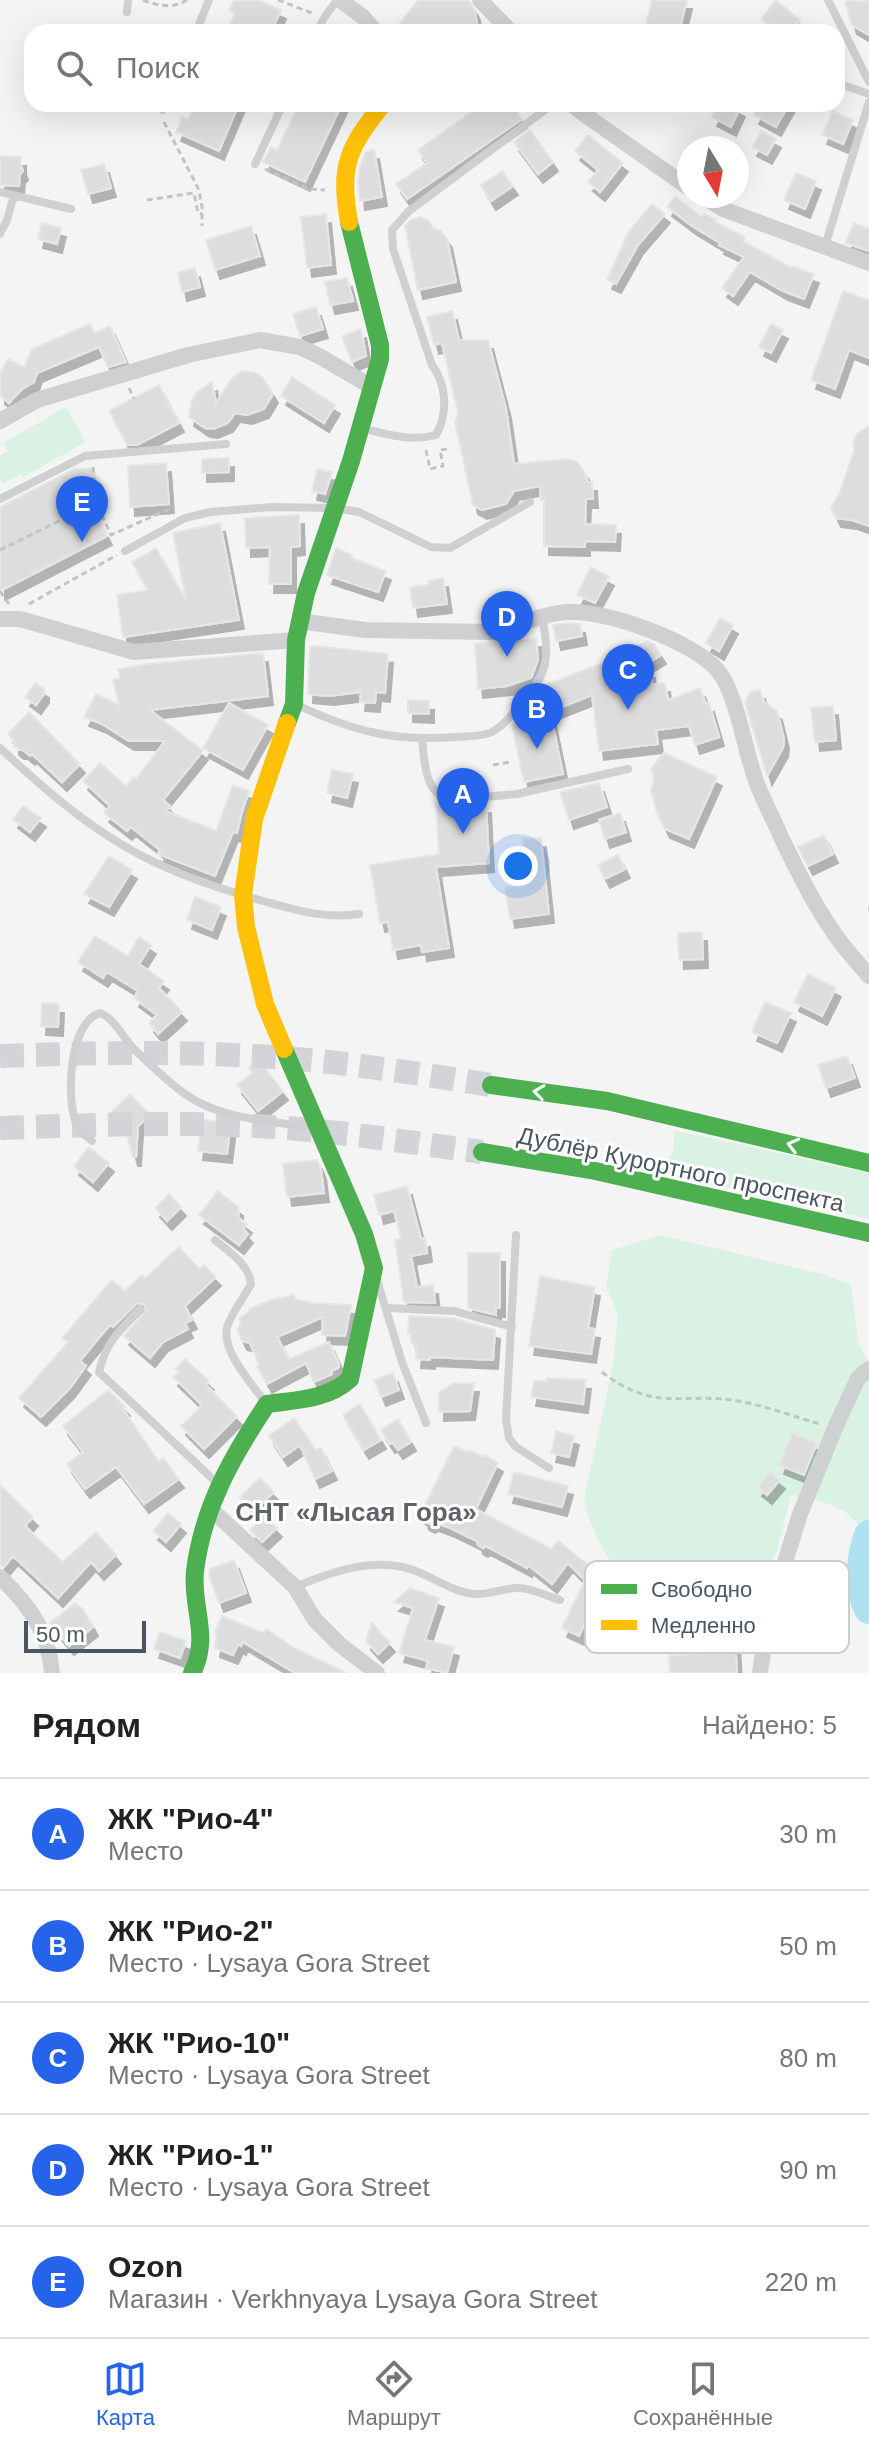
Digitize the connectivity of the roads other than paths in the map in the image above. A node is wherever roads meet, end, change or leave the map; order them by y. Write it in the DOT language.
graph roads {
  1 [pos="128,0"];
  2 [pos="209,0"];
  3 [pos="338,0"];
  4 [pos="480,0"];
  5 [pos="828,0"];
  6 [pos="127,12"];
  7 [pos="199,24"];
  8 [pos="321,24"];
  9 [pos="369,24"];
  10 [pos="503,24"];
  11 [pos="840,24"];
  12 [pos="845,34"];
  13 [pos="869,82"];
  14 [pos="845,86"];
  15 [pos="869,94"];
  16 [pos="869,102"];
  17 [pos="279,112"];
  18 [pos="377,112"];
  19 [pos="542,112"];
  20 [pos="583,112"];
  21 [pos="255,164"];
  22 [pos="677,179"];
  23 [pos="0,192"];
  24 [pos="14,195"];
  25 [pos="721,208"];
  26 [pos="71,209"];
  27 [pos="0,234"];
  28 [pos="825,246"];
  29 [pos="869,263"];
  30 [pos="372,387"];
  31 [pos="0,421"];
  32 [pos="360,428"];
  33 [pos="226,444"];
  34 [pos="0,499"];
  35 [pos="530,502"];
  36 [pos="335,508"];
  37 [pos="125,551"];
  38 [pos="7,616"];
  39 [pos="542,616"];
  40 [pos="299,621"];
  41 [pos="296,640"];
  42 [pos="294,704"];
  43 [pos="422,740"];
  44 [pos="0,748"];
  45 [pos="628,769"];
  46 [pos="243,895"];
  47 [pos="359,914"];
  48 [pos="869,976"];
  49 [pos="491,1085"];
  50 [pos="317,1128"];
  51 [pos="92,1141"];
  52 [pos="482,1152"];
  53 [pos="869,1163"];
  54 [pos="869,1233"];
  55 [pos="516,1235"];
  56 [pos="215,1240"];
  57 [pos="374,1268"];
  58 [pos="386,1308"];
  59 [pos="140,1309"];
  60 [pos="512,1327"];
  61 [pos="869,1369"];
  62 [pos="267,1404"];
  63 [pos="426,1423"];
  64 [pos="549,1468"];
  65 [pos="220,1485"];
  66 [pos="212,1510"];
  67 [pos="785,1561"];
  68 [pos="0,1577"];
  69 [pos="295,1587"];
  70 [pos="560,1600"];
  71 [pos="763,1653"];
  72 [pos="52,1673"];
  73 [pos="192,1673"];
  74 [pos="377,1673"];
  75 [pos="760,1673"];
  1 -- 6 [label="lane"];
  2 -- 7 [label="lane"];
  3 -- 8 [label="lane"];
  3 -- 9 [label="street"];
  4 -- 10 [label="street"];
  5 -- 11 [label="lane"];
  12 -- 13 [label="lane"];
  14 -- 15 [label="lane"];
  16 -- 28 [label="lane"];
  17 -- 21 [label="lane"];
  18 -- 30 [label="street"];
  19 -- 32 [label="lane"];
  20 -- 22 [label="street"];
  23 -- 24 [label="lane"];
  24 -- 26 [label="lane"];
  24 -- 27 [label="lane"];
  25 -- 28 [label="street"];
  28 -- 29 [label="street"];
  30 -- 31 [label="street"];
  30 -- 32 [label="street"];
  32 -- 36 [label="street"];
  33 -- 34 [label="lane"];
  35 -- 36 [label="lane"];
  36 -- 37 [label="lane"];
  36 -- 40 [label="street"];
  38 -- 41 [label="street"];
  39 -- 40 [label="street"];
  39 -- 43 [label="lane"];
  39 -- 48 [label="street"];
  40 -- 41 [label="street"];
  41 -- 42 [label="street"];
  42 -- 43 [label="lane"];
  42 -- 46 [label="street"];
  43 -- 45 [label="lane"];
  44 -- 46 [label="lane"];
  46 -- 47 [label="lane"];
  46 -- 50 [label="street"];
  53 -- 49 [label="street, one-way"];
  50 -- 51 [label="lane"];
  50 -- 57 [label="street"];
  52 -- 54 [label="street, Дублёр Курортного проспекта"];
  55 -- 60 [label="lane"];
  56 -- 62 [label="lane"];
  57 -- 58 [label="lane"];
  57 -- 62 [label="street"];
  58 -- 60 [label="lane"];
  58 -- 63 [label="lane"];
  59 -- 65 [label="lane"];
  60 -- 64 [label="lane"];
  61 -- 67 [label="street"];
  62 -- 65 [label="street"];
  65 -- 66 [label="street"];
  66 -- 69 [label="street"];
  66 -- 73 [label="street"];
  68 -- 72 [label="street"];
  69 -- 70 [label="lane"];
  69 -- 74 [label="street"];
  71 -- 75 [label="street"];
}
